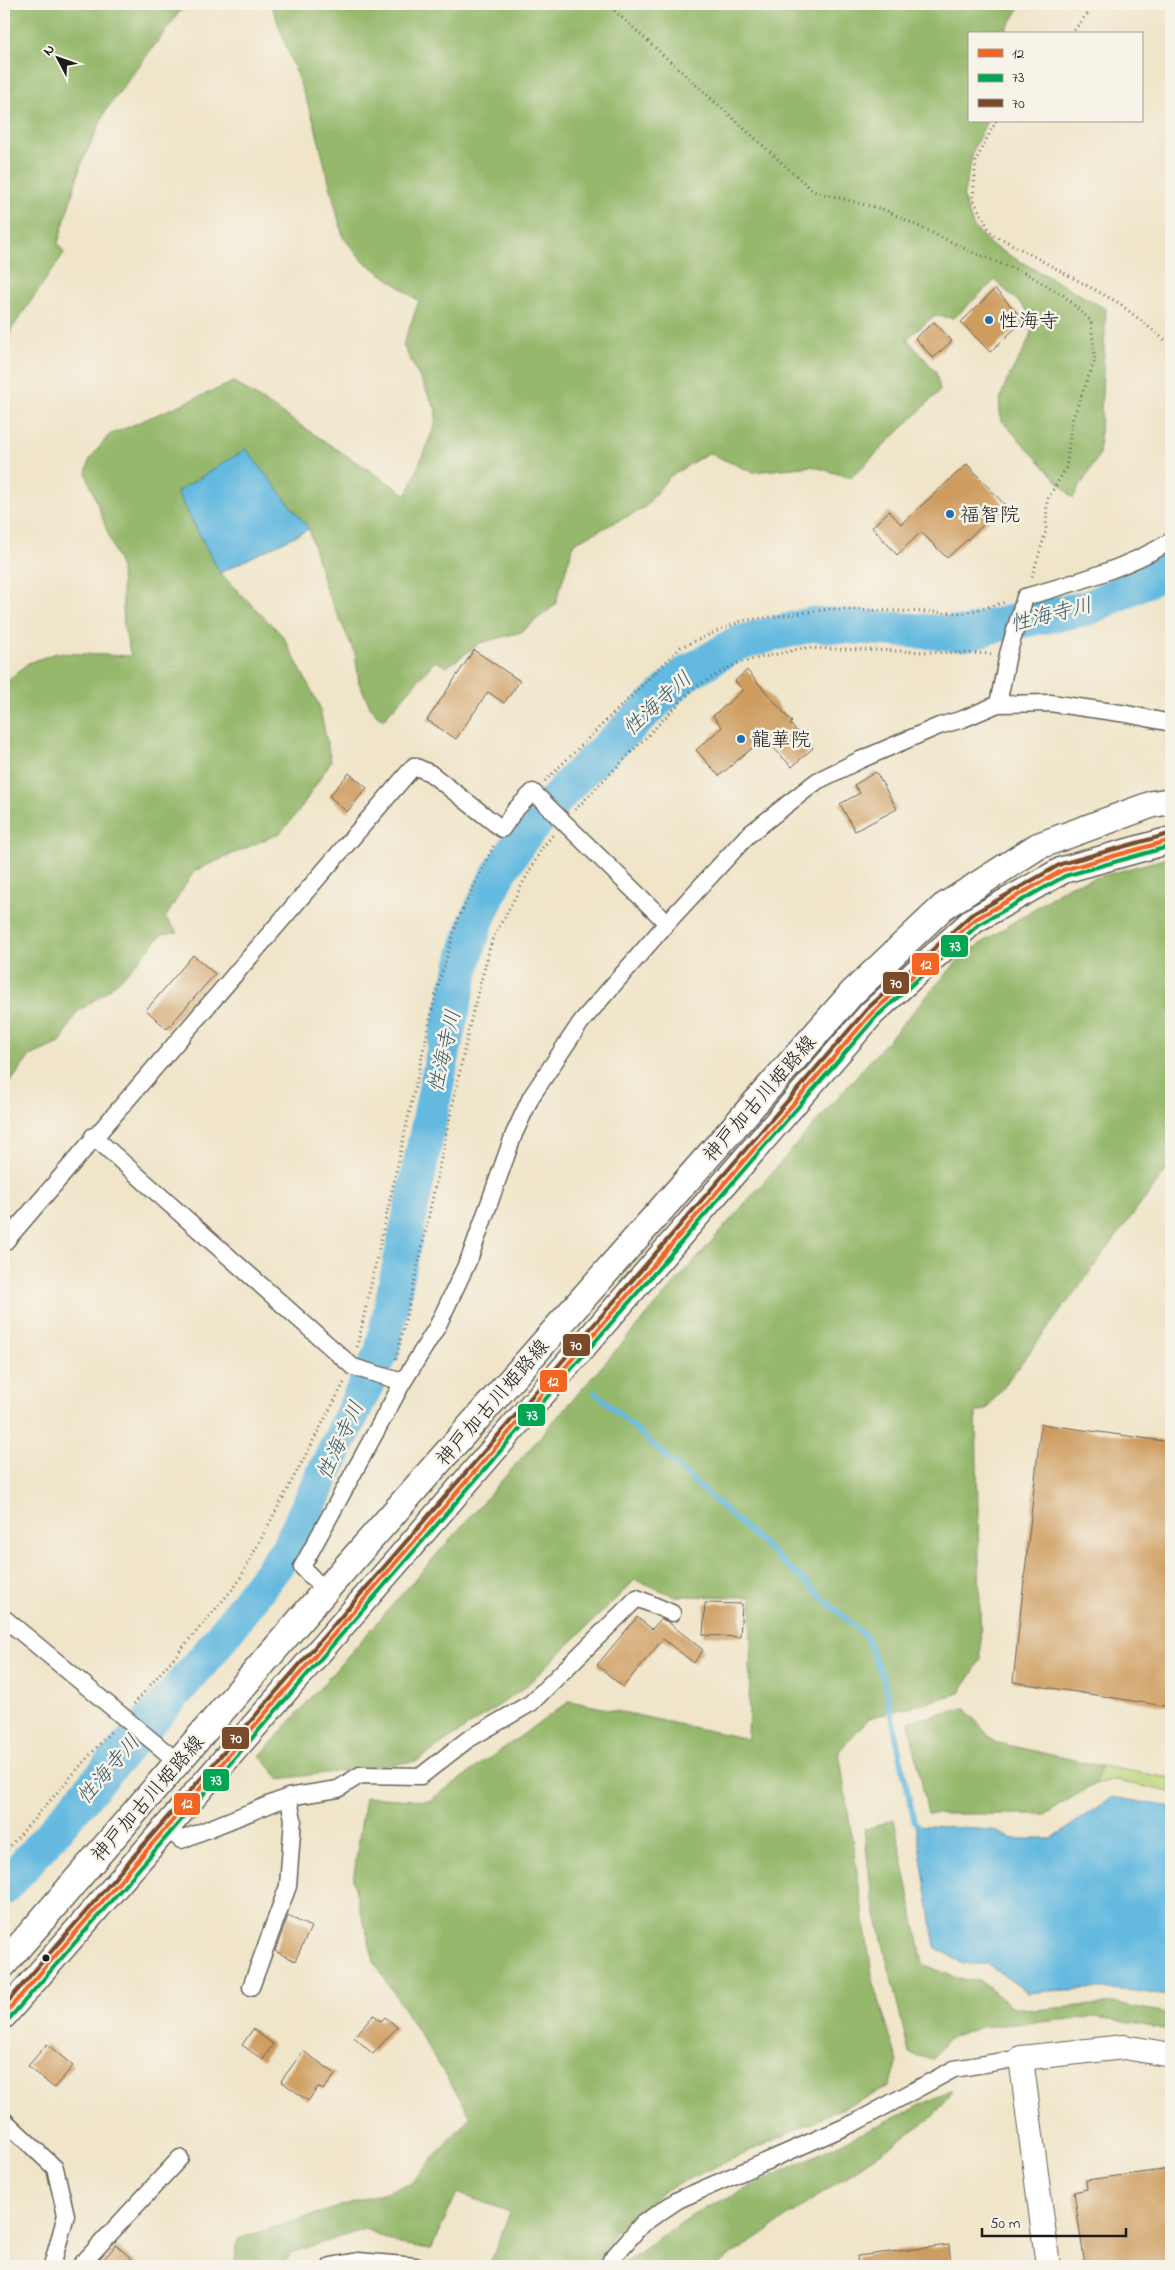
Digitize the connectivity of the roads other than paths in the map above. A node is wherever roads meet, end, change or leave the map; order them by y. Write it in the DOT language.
graph roads {
  1 [pos="1171,541"];
  2 [pos="998,704"];
  3 [pos="1171,723"];
  4 [pos="1171,801"];
  5 [pos="1171,840"];
  6 [pos="667,922"];
  7 [pos="93,1136"];
  8 [pos="4,1242"];
  9 [pos="397,1380"];
  10 [pos="325,1591"];
  11 [pos="672,1613"];
  12 [pos="4,1618"];
  13 [pos="173,1759"];
  14 [pos="288,1797"];
  15 [pos="165,1827"];
  16 [pos="4,1964"];
  17 [pos="251,1986"];
  18 [pos="4,2015"];
  19 [pos="1171,2055"];
  20 [pos="1021,2058"];
  21 [pos="4,2120"];
  22 [pos="180,2158"];
  23 [pos="52,2266"];
  24 [pos="80,2266"];
  25 [pos="331,2266"];
  26 [pos="416,2266"];
  27 [pos="609,2266"];
  28 [pos="1048,2266"];
  1 -- 2 [label="street"];
  2 -- 3 [label="street"];
  2 -- 6 [label="street"];
  4 -- 10 [label="main road, 神戸加古川姫路線"];
  5 -- 15 [label="main road, 神戸加古川姫路線"];
  6 -- 7 [label="street"];
  6 -- 9 [label="street"];
  7 -- 8 [label="street"];
  7 -- 9 [label="street"];
  9 -- 10 [label="street"];
  10 -- 13 [label="main road, 神戸加古川姫路線"];
  11 -- 14 [label="street"];
  12 -- 13 [label="street"];
  13 -- 16 [label="main road, 神戸加古川姫路線"];
  14 -- 15 [label="street"];
  14 -- 17 [label="street"];
  15 -- 18 [label="main road, 神戸加古川姫路線"];
  19 -- 20 [label="street"];
  20 -- 27 [label="street"];
  20 -- 28 [label="street"];
  21 -- 23 [label="street"];
  22 -- 24 [label="street"];
  25 -- 26 [label="street"];
}
